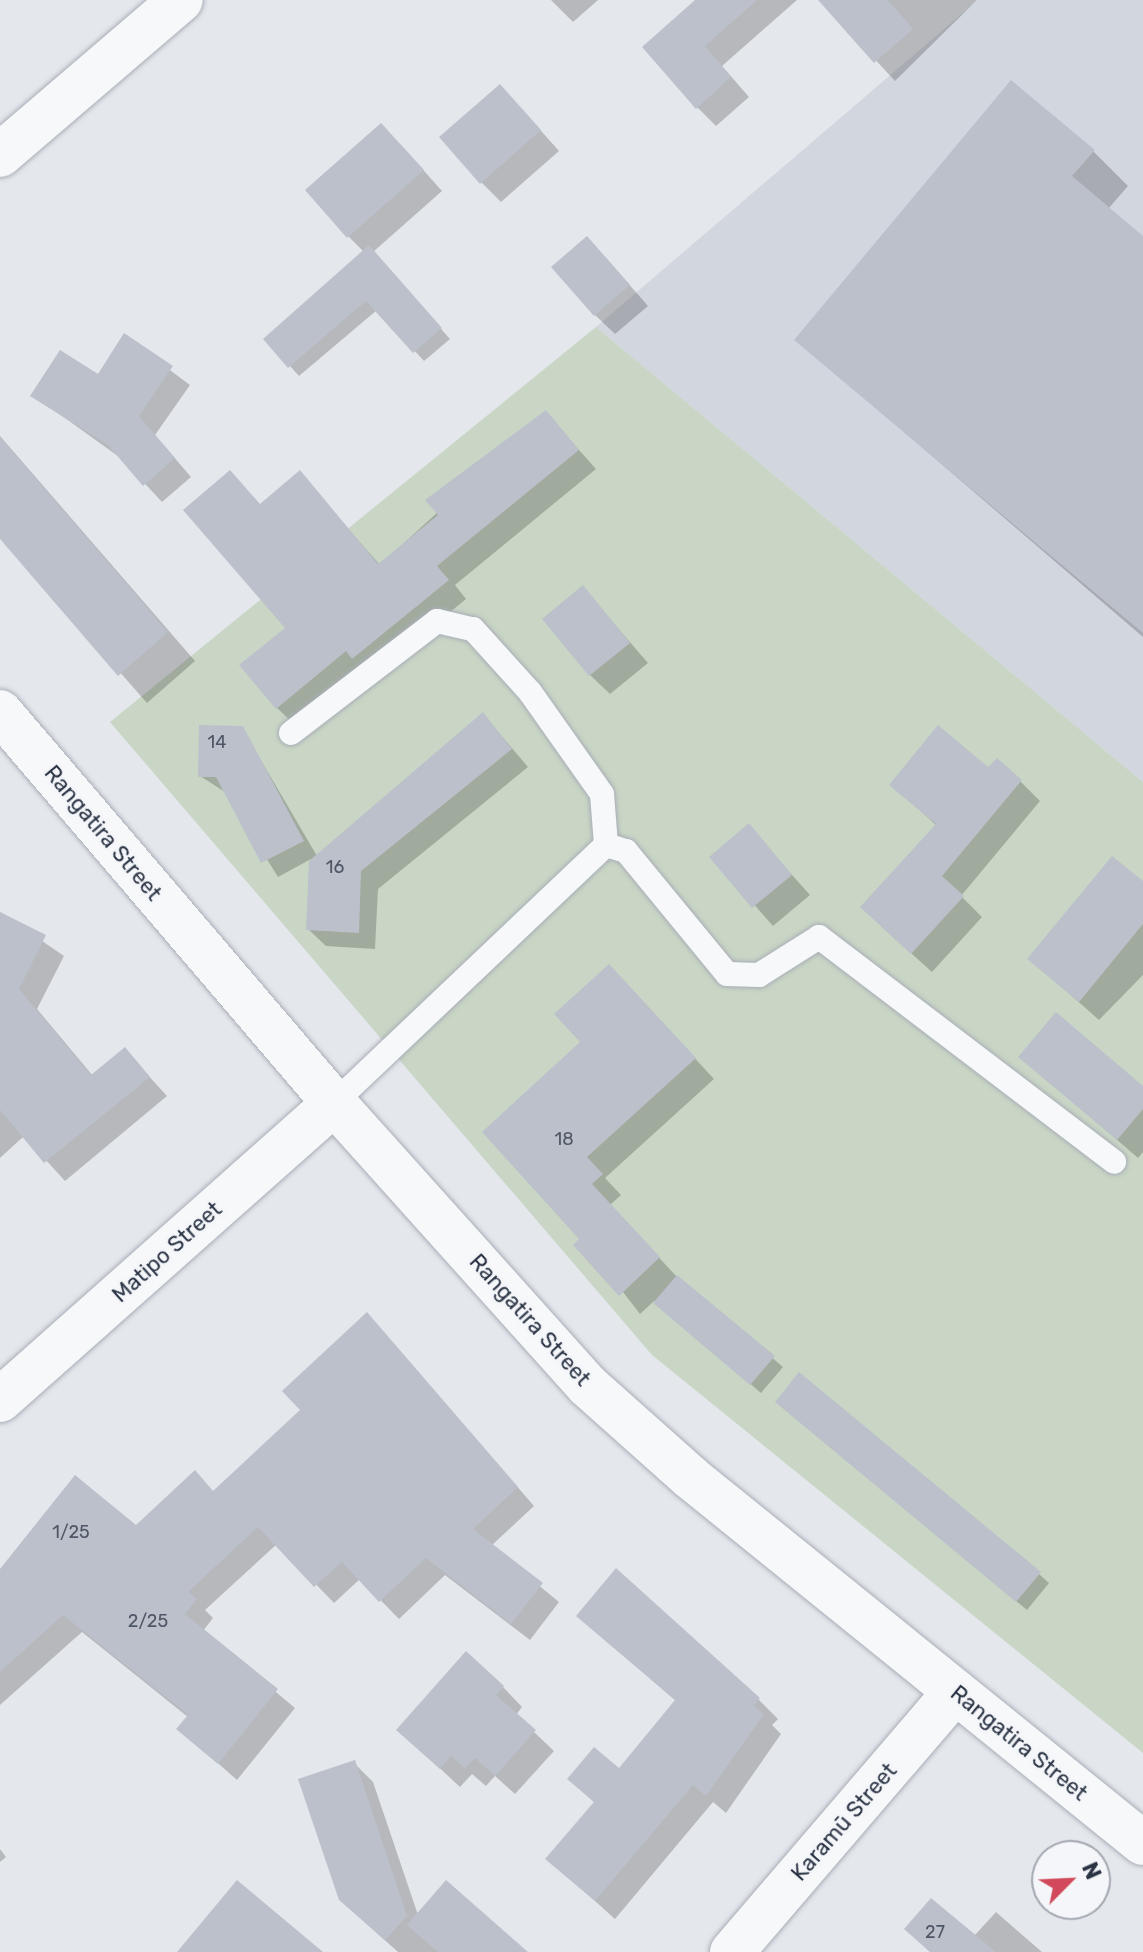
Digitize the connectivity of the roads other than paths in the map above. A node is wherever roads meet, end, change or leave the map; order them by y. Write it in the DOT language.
graph roads {
  1 [pos="181,0"];
  2 [pos="0,155"];
  3 [pos="0,712"];
  4 [pos="291,733"];
  5 [pos="606,845"];
  6 [pos="334,1103"];
  7 [pos="1114,1162"];
  8 [pos="0,1400"];
  9 [pos="955,1692"];
  10 [pos="1143,1843"];
  11 [pos="732,1952"];
  1 -- 2 [label="street"];
  3 -- 6 [label="street, Rangatira Street"];
  4 -- 5 [label="lane"];
  5 -- 6 [label="lane"];
  5 -- 7 [label="lane"];
  6 -- 8 [label="street, Matipo Street"];
  6 -- 9 [label="street, Rangatira Street"];
  9 -- 10 [label="street, Rangatira Street"];
  9 -- 11 [label="street, Karamū Street"];
}
